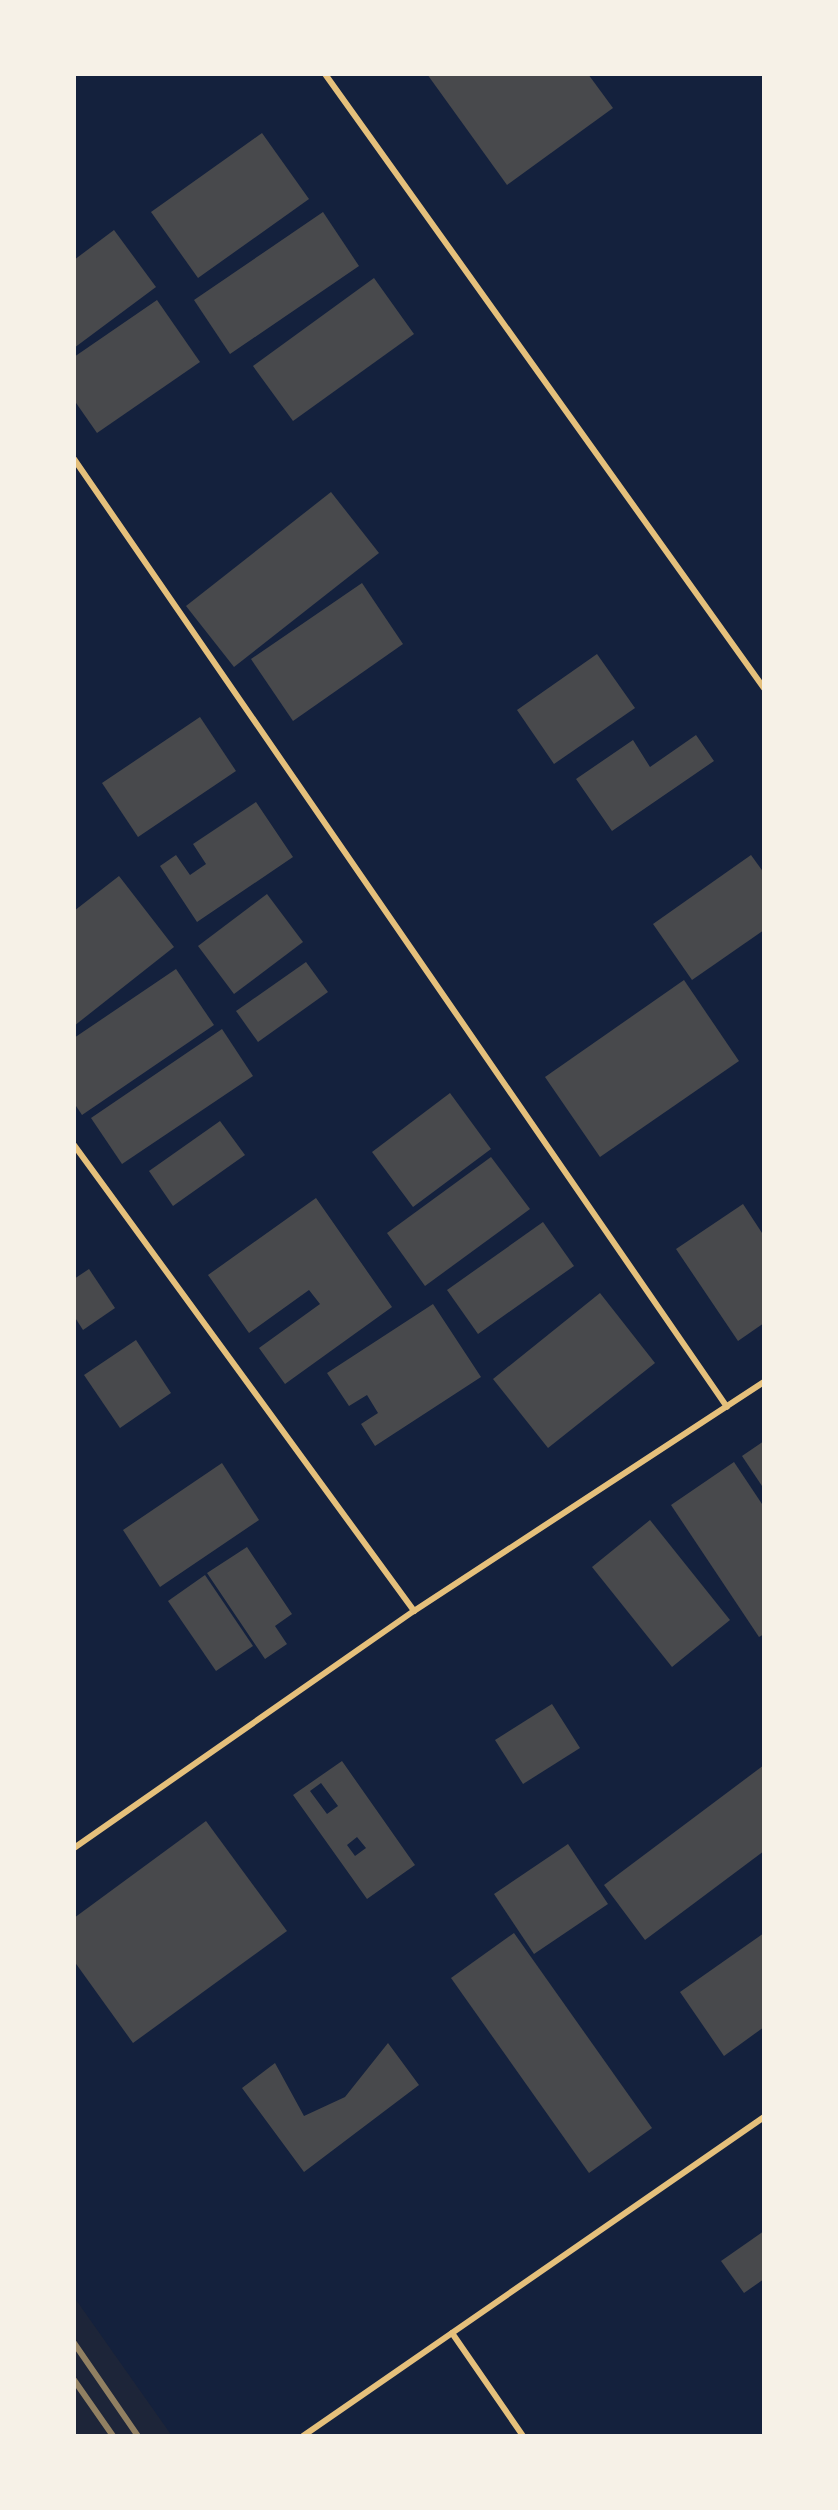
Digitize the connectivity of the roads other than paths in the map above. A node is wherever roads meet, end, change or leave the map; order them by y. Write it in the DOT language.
graph roads {
  1 [pos="325,74"];
  2 [pos="74,459"];
  3 [pos="764,688"];
  4 [pos="74,1145"];
  5 [pos="764,1382"];
  6 [pos="727,1407"];
  7 [pos="414,1611"];
  8 [pos="74,1848"];
  9 [pos="764,2117"];
  10 [pos="452,2333"];
  11 [pos="303,2436"];
  12 [pos="523,2436"];
  1 -- 3 [label="lane"];
  2 -- 6 [label="lane"];
  4 -- 7 [label="lane"];
  5 -- 6 [label="lane"];
  6 -- 7 [label="lane"];
  7 -- 8 [label="lane"];
  9 -- 10 [label="lane"];
  10 -- 11 [label="lane"];
  10 -- 12 [label="lane"];
}
